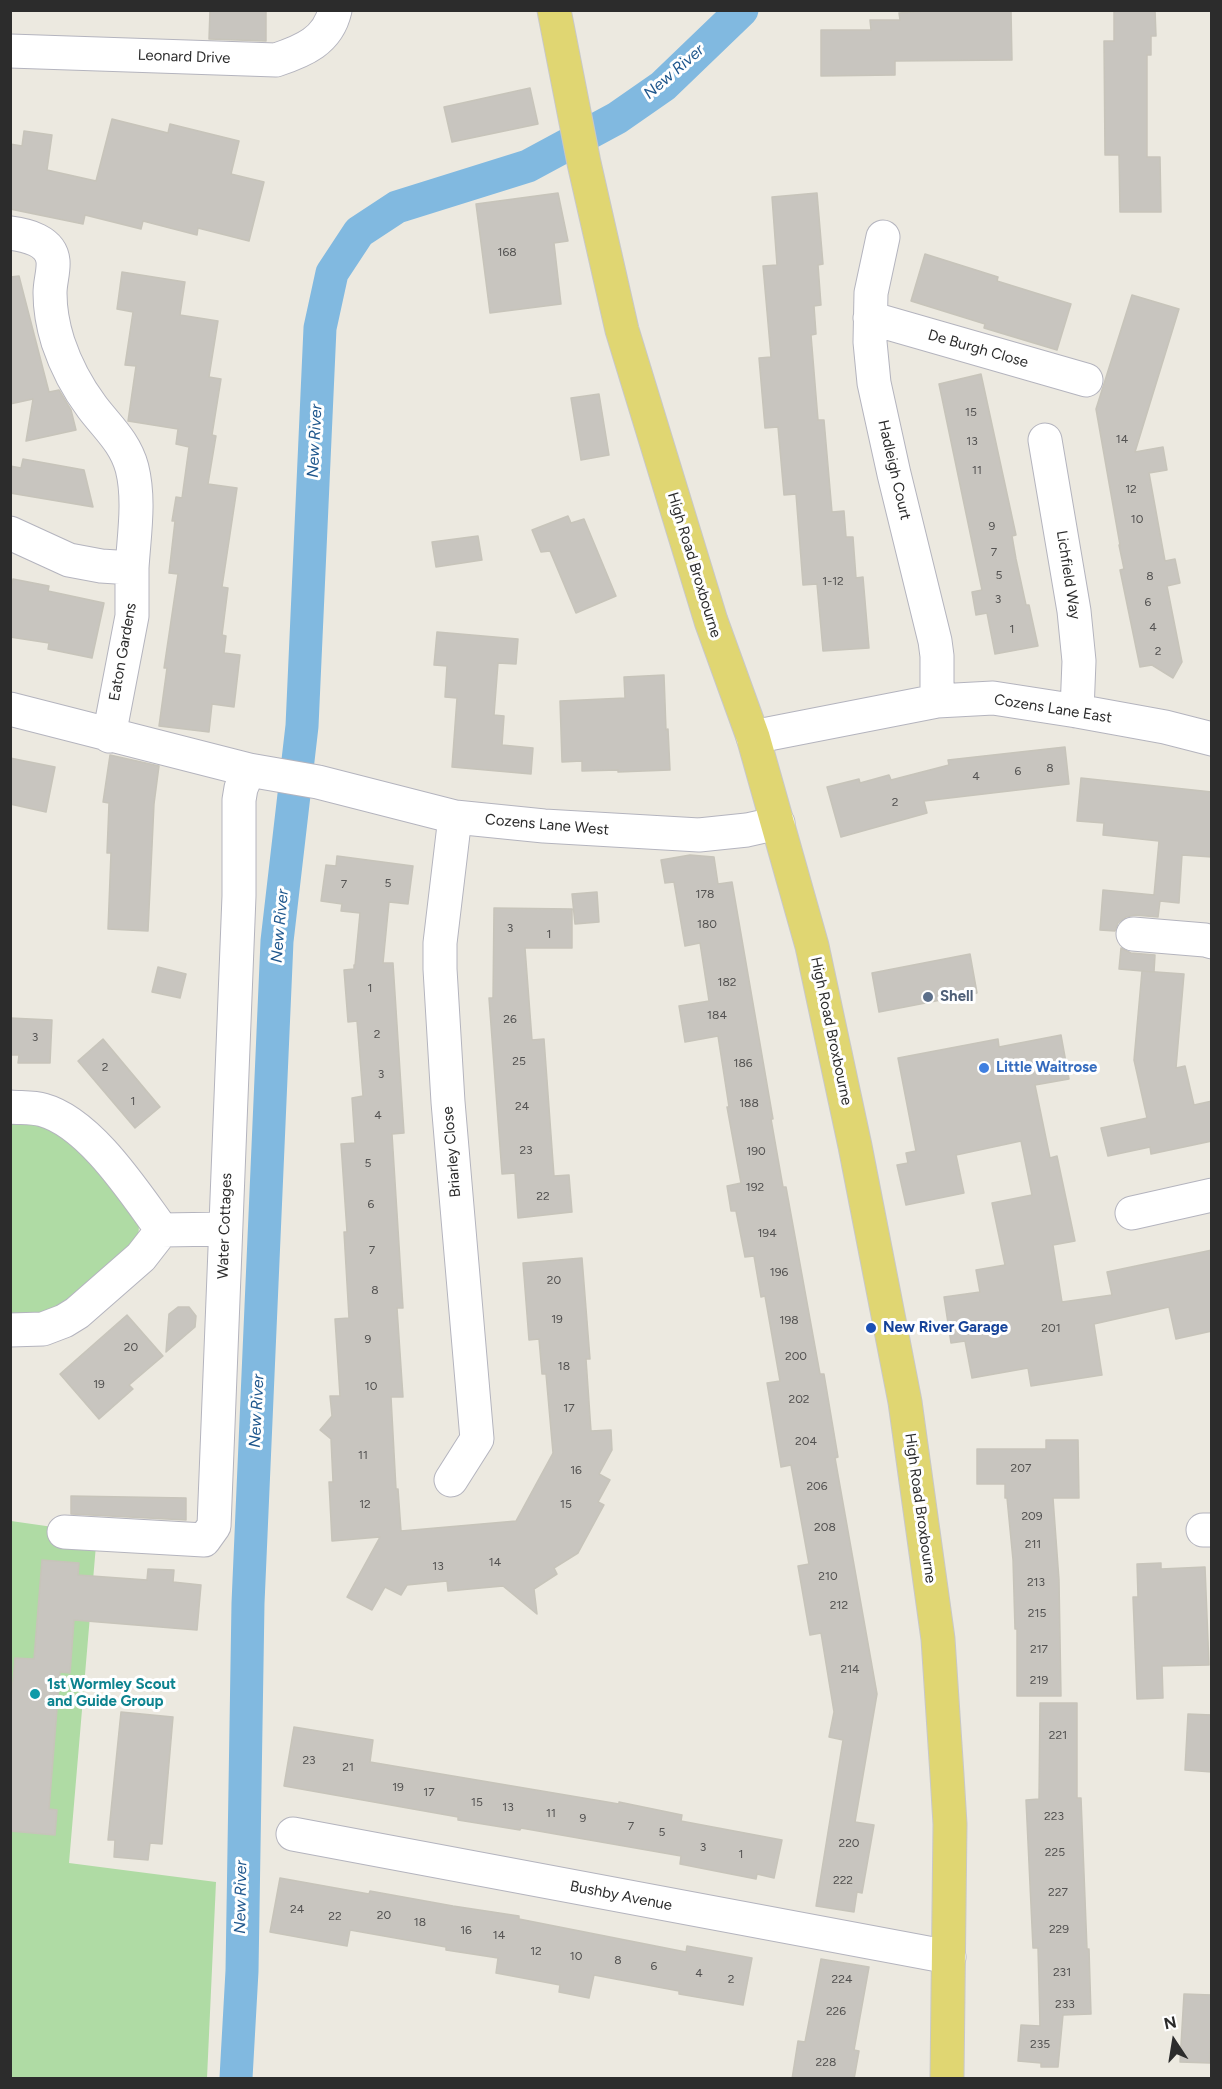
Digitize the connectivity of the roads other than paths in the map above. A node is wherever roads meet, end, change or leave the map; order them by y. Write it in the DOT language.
graph roads {
  1 [pos="335,10"];
  2 [pos="554,10"];
  3 [pos="10,51"];
  4 [pos="10,233"];
  5 [pos="883,237"];
  6 [pos="870,318"];
  7 [pos="1086,380"];
  8 [pos="1045,440"];
  9 [pos="10,532"];
  10 [pos="132,568"];
  11 [pos="937,701"];
  12 [pos="10,709"];
  13 [pos="1077,711"];
  14 [pos="109,736"];
  15 [pos="753,737"];
  16 [pos="1212,739"];
  17 [pos="261,772"];
  18 [pos="455,817"];
  19 [pos="778,823"];
  20 [pos="1133,934"];
  21 [pos="1212,942"];
  22 [pos="10,1107"];
  23 [pos="1212,1195"];
  24 [pos="1132,1213"];
  25 [pos="225,1229"];
  26 [pos="162,1230"];
  27 [pos="10,1330"];
  28 [pos="451,1480"];
  29 [pos="64,1532"];
  30 [pos="293,1834"];
  31 [pos="949,1957"];
  32 [pos="947,2079"];
  1 -- 3 [label="street, Leonard Drive"];
  2 -- 15 [label="main road, High Road Broxbourne"];
  4 -- 10 [label="street, Eaton Gardens"];
  5 -- 6 [label="street, Hadleigh Court"];
  6 -- 7 [label="street, De Burgh Close"];
  6 -- 11 [label="street, Hadleigh Court"];
  8 -- 13 [label="street, Lichfield Way"];
  9 -- 10 [label="street"];
  10 -- 14 [label="street, Eaton Gardens"];
  11 -- 13 [label="street, Cozens Lane East"];
  11 -- 15 [label="street, Cozens Lane East"];
  12 -- 14 [label="street"];
  13 -- 16 [label="street, Cozens Lane East"];
  14 -- 17 [label="street"];
  15 -- 19 [label="main road, High Road Broxbourne"];
  17 -- 18 [label="street, Cozens Lane West"];
  17 -- 25 [label="street, Water Cottages"];
  18 -- 19 [label="street, Cozens Lane West"];
  18 -- 28 [label="street, Briarley Close"];
  19 -- 31 [label="main road, High Road Broxbourne"];
  20 -- 21 [label="street"];
  22 -- 26 [label="street"];
  23 -- 24 [label="street"];
  25 -- 26 [label="street"];
  25 -- 29 [label="street, Water Cottages"];
  26 -- 27 [label="street"];
  30 -- 31 [label="street, Bushby Avenue"];
  31 -- 32 [label="main road, High Road Broxbourne"];
}
